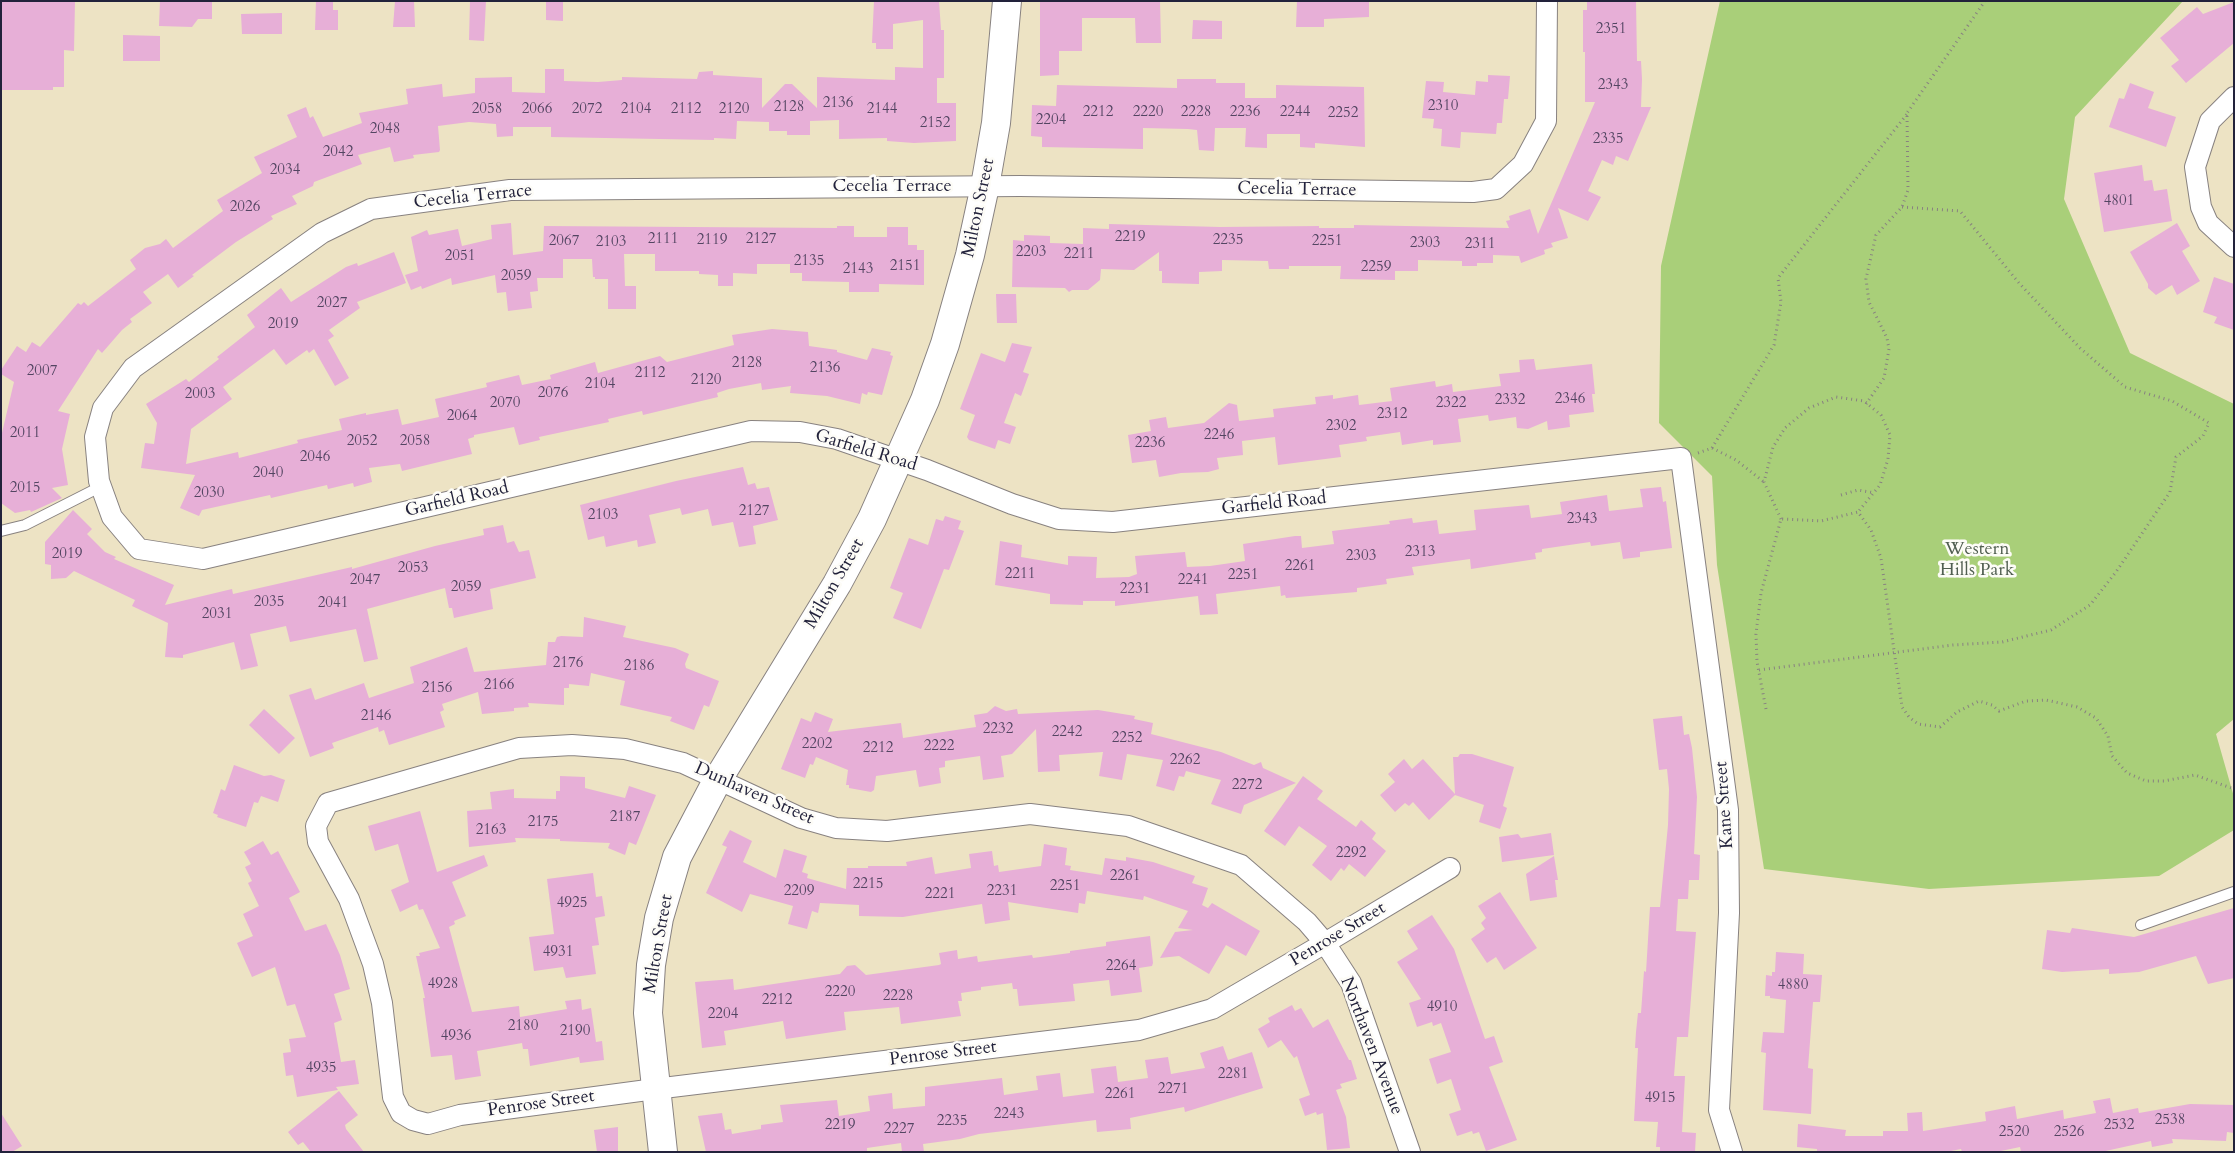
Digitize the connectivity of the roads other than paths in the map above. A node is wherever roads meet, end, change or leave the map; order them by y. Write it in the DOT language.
graph roads {
  1 [pos="1007,1"];
  2 [pos="1547,1"];
  3 [pos="2234,97"];
  4 [pos="985,186"];
  5 [pos="2234,246"];
  6 [pos="133,368"];
  7 [pos="1681,458"];
  8 [pos="899,462"];
  9 [pos="102,486"];
  10 [pos="1,531"];
  11 [pos="718,779"];
  12 [pos="1450,868"];
  13 [pos="2234,892"];
  14 [pos="2140,925"];
  15 [pos="1325,942"];
  16 [pos="655,1089"];
  17 [pos="400,1113"];
  18 [pos="663,1152"];
  19 [pos="1410,1152"];
  20 [pos="1732,1152"];
  1 -- 4 [label="main road, Milton Street"];
  2 -- 4 [label="street, Cecelia Terrace"];
  3 -- 5 [label="street"];
  4 -- 6 [label="street, Cecelia Terrace"];
  4 -- 8 [label="main road, Milton Street"];
  6 -- 9 [label="street, Garfield Road"];
  7 -- 8 [label="street, Garfield Road"];
  7 -- 20 [label="street, Kane Street"];
  8 -- 9 [label="street, Garfield Road"];
  8 -- 11 [label="main road, Milton Street"];
  9 -- 10 [label="lane"];
  11 -- 15 [label="street, Dunhaven Street"];
  11 -- 16 [label="main road, Milton Street"];
  11 -- 17 [label="street, Dunhaven Street"];
  12 -- 15 [label="street, Penrose Street"];
  13 -- 14 [label="lane"];
  15 -- 16 [label="street, Penrose Street"];
  15 -- 19 [label="street, Northaven Avenue"];
  16 -- 17 [label="street, Penrose Street"];
  16 -- 18 [label="main road, Milton Street"];
}
